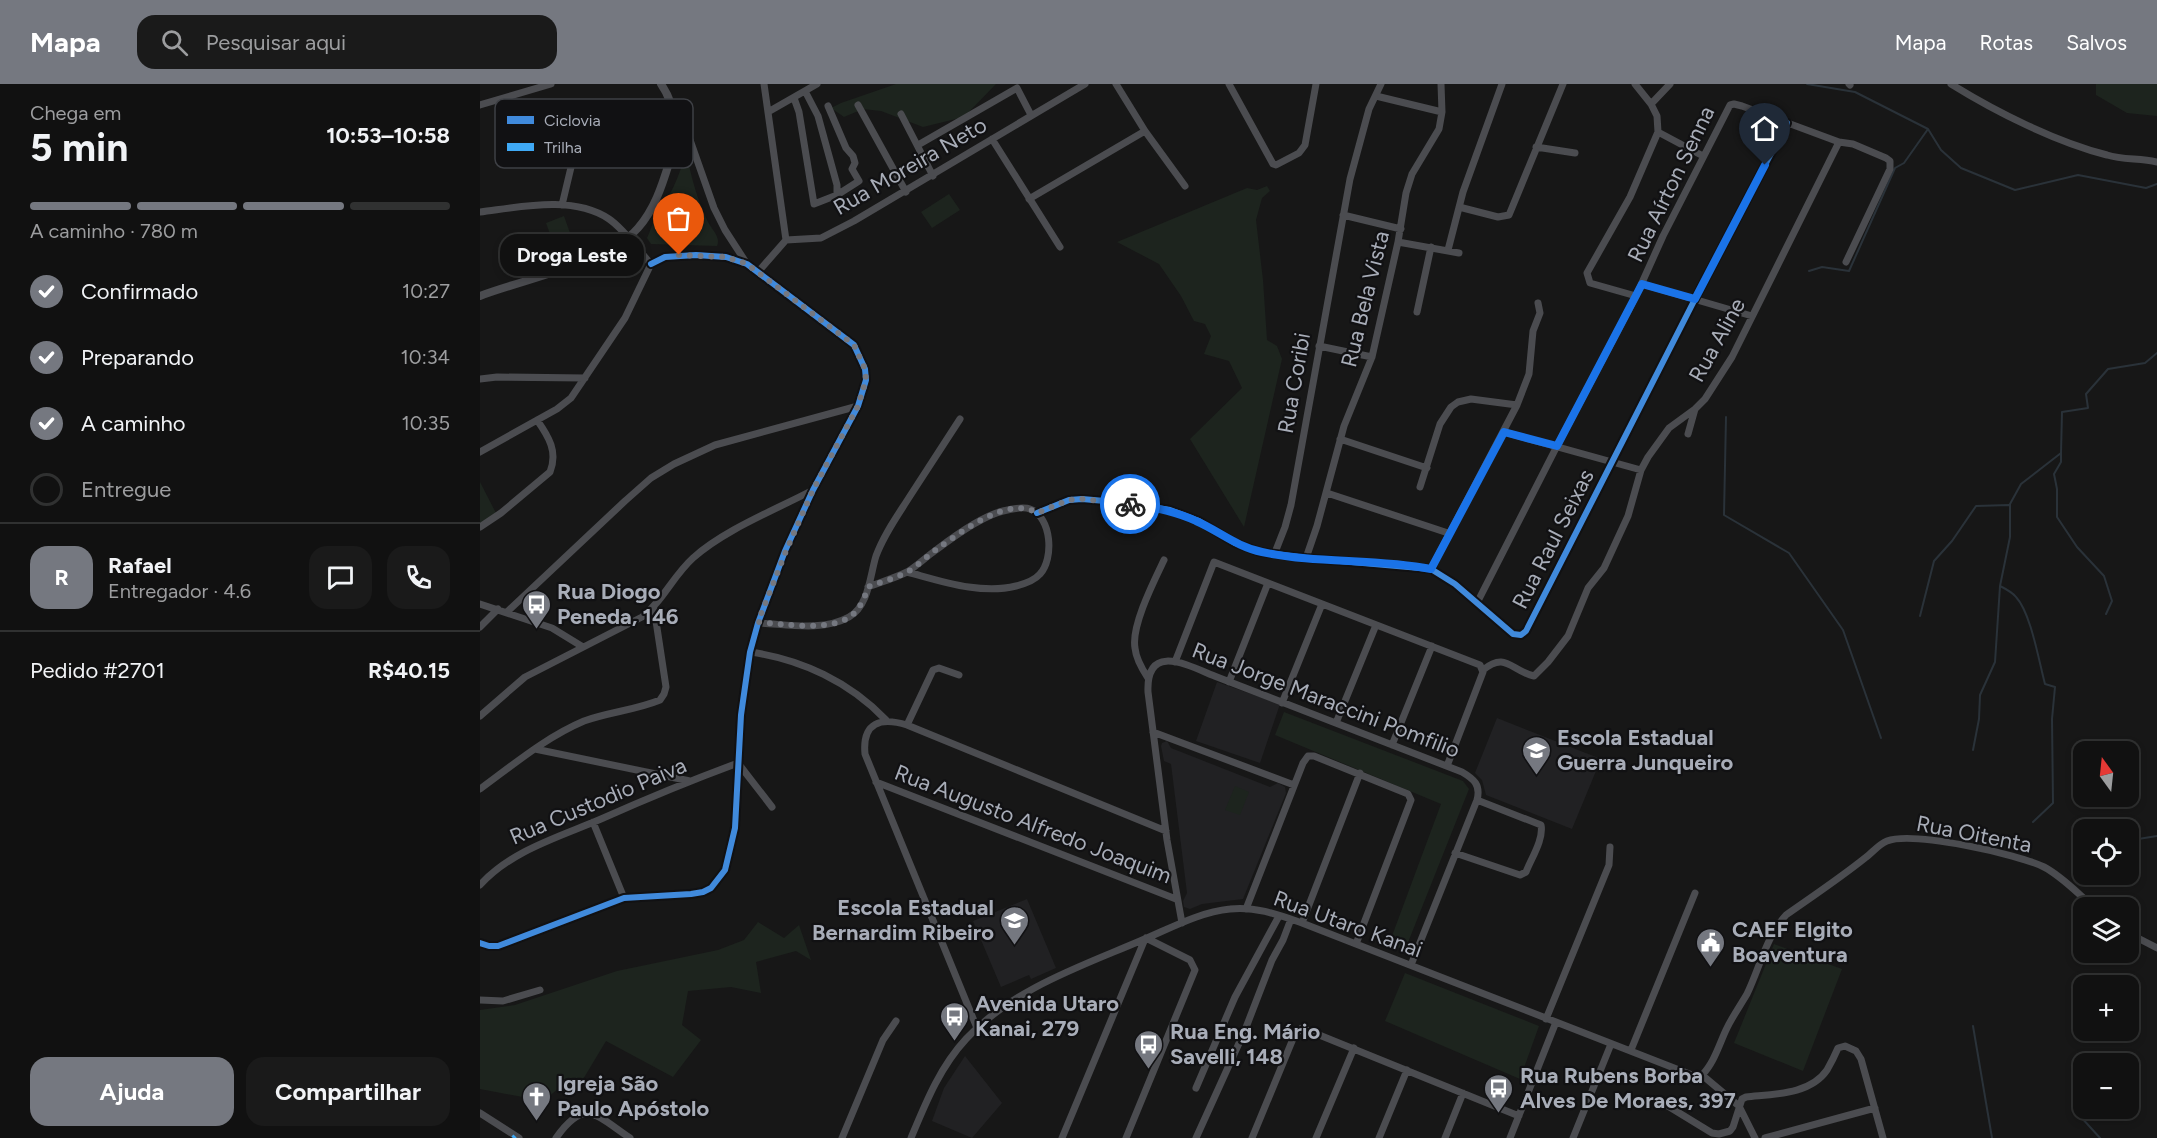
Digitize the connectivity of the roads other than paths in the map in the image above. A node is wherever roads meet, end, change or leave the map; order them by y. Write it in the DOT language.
graph roads {
  1 [pos="551,84"];
  2 [pos="661,84"];
  3 [pos="764,84"];
  4 [pos="817,84"];
  5 [pos="1084,84"];
  6 [pos="1116,84"];
  7 [pos="1229,84"];
  8 [pos="1316,84"];
  9 [pos="1381,84"];
  10 [pos="1441,84"];
  11 [pos="1502,84"];
  12 [pos="1563,84"];
  13 [pos="1635,84"];
  14 [pos="1670,84"];
  15 [pos="1951,84"];
  16 [pos="805,91"];
  17 [pos="1376,96"];
  18 [pos="794,98"];
  19 [pos="500,99"];
  20 [pos="668,99"];
  21 [pos="495,101"];
  22 [pos="1651,104"];
  23 [pos="480,105"];
  24 [pos="858,105"];
  25 [pos="828,106"];
  26 [pos="768,112"];
  27 [pos="1442,112"];
  28 [pos="901,114"];
  29 [pos="1031,116"];
  30 [pos="1787,123"];
  31 [pos="1145,131"];
  32 [pos="1658,132"];
  33 [pos="992,140"];
  34 [pos="1839,142"];
  35 [pos="918,146"];
  36 [pos="1536,147"];
  37 [pos="693,148"];
  38 [pos="1575,153"];
  39 [pos="1703,156"];
  40 [pos="2157,162"];
  41 [pos="571,168"];
  42 [pos="668,168"];
  43 [pos="933,176"];
  44 [pos="1185,186"];
  45 [pos="906,192"];
  46 [pos="837,195"];
  47 [pos="1029,200"];
  48 [pos="562,205"];
  49 [pos="1459,207"];
  50 [pos="480,212"];
  51 [pos="1343,215"];
  52 [pos="1401,229"];
  53 [pos="628,239"];
  54 [pos="786,240"];
  55 [pos="1398,242"];
  56 [pos="1060,247"];
  57 [pos="1431,247"];
  58 [pos="1449,250"];
  59 [pos="1459,253"];
  60 [pos="1846,262"];
  61 [pos="651,264"];
  62 [pos="747,264"];
  63 [pos="758,272"];
  64 [pos="1642,284"];
  65 [pos="480,296"];
  66 [pos="1636,296"];
  67 [pos="1695,299"];
  68 [pos="1538,303"];
  69 [pos="1417,312"];
  70 [pos="1752,316"];
  71 [pos="1319,345"];
  72 [pos="1372,357"];
  73 [pos="585,378"];
  74 [pos="480,379"];
  75 [pos="1517,405"];
  76 [pos="858,406"];
  77 [pos="1695,409"];
  78 [pos="960,418"];
  79 [pos="537,420"];
  80 [pos="1504,432"];
  81 [pos="1688,434"];
  82 [pos="1340,439"];
  83 [pos="1557,446"];
  84 [pos="480,452"];
  85 [pos="1612,462"];
  86 [pos="1427,468"];
  87 [pos="1641,470"];
  88 [pos="1420,487"];
  89 [pos="813,490"];
  90 [pos="1327,493"];
  91 [pos="1037,513"];
  92 [pos="480,527"];
  93 [pos="1448,533"];
  94 [pos="1274,555"];
  95 [pos="1306,558"];
  96 [pos="1164,560"];
  97 [pos="1431,569"];
  98 [pos="907,572"];
  99 [pos="1268,583"];
  100 [pos="868,587"];
  101 [pos="1478,603"];
  102 [pos="480,604"];
  103 [pos="1322,604"];
  104 [pos="654,608"];
  105 [pos="498,609"];
  106 [pos="507,612"];
  107 [pos="758,622"];
  108 [pos="1376,625"];
  109 [pos="480,627"];
  110 [pos="1432,646"];
  111 [pos="584,647"];
  112 [pos="750,652"];
  113 [pos="1175,662"];
  114 [pos="1483,670"];
  115 [pos="959,675"];
  116 [pos="1148,678"];
  117 [pos="1229,682"];
  118 [pos="1282,703"];
  119 [pos="480,716"];
  120 [pos="886,720"];
  121 [pos="1336,723"];
  122 [pos="908,725"];
  123 [pos="1153,732"];
  124 [pos="1392,745"];
  125 [pos="535,749"];
  126 [pos="738,763"];
  127 [pos="1447,766"];
  128 [pos="1360,773"];
  129 [pos="690,781"];
  130 [pos="876,782"];
  131 [pos="1294,785"];
  132 [pos="480,789"];
  133 [pos="1477,800"];
  134 [pos="772,807"];
  135 [pos="593,822"];
  136 [pos="1166,831"];
  137 [pos="1610,847"];
  138 [pos="1455,853"];
  139 [pos="480,885"];
  140 [pos="1695,893"];
  141 [pos="2082,897"];
  142 [pos="624,898"];
  143 [pos="1176,899"];
  144 [pos="1246,909"];
  145 [pos="1279,916"];
  146 [pos="1291,919"];
  147 [pos="1182,923"];
  148 [pos="1302,923"];
  149 [pos="1146,938"];
  150 [pos="2139,940"];
  151 [pos="480,943"];
  152 [pos="1356,944"];
  153 [pos="2157,948"];
  154 [pos="1411,965"];
  155 [pos="540,990"];
  156 [pos="480,1000"];
  157 [pos="1546,1019"];
  158 [pos="896,1021"];
  159 [pos="1556,1022"];
  160 [pos="977,1028"];
  161 [pos="1611,1044"];
  162 [pos="1354,1048"];
  163 [pos="1630,1050"];
  164 [pos="1407,1070"];
  165 [pos="1702,1075"];
  166 [pos="1196,1088"];
  167 [pos="1463,1093"];
  168 [pos="1658,1100"];
  169 [pos="1739,1106"];
  170 [pos="1875,1108"];
  171 [pos="480,1113"];
  172 [pos="1519,1116"];
  173 [pos="519,1138"];
  174 [pos="556,1138"];
  175 [pos="630,1138"];
  176 [pos="842,1138"];
  177 [pos="911,1138"];
  178 [pos="1062,1138"];
  179 [pos="1126,1138"];
  180 [pos="1196,1138"];
  181 [pos="1252,1138"];
  182 [pos="1316,1138"];
  183 [pos="1379,1138"];
  184 [pos="1445,1138"];
  185 [pos="1510,1138"];
  186 [pos="1573,1138"];
  187 [pos="1755,1138"];
  188 [pos="1765,1138"];
  189 [pos="1883,1138"];
  1 -- 19 [label="street"];
  2 -- 20 [label="street"];
  3 -- 26 [label="street"];
  4 -- 16 [label="street"];
  5 -- 29 [label="street, Rua Moreira Neto"];
  6 -- 31 [label="street"];
  7 -- 8 [label="street"];
  9 -- 17 [label="street, Rua Coribi"];
  10 -- 27 [label="street, Rua Bela Vista"];
  11 -- 49 [label="street"];
  12 -- 36 [label="street"];
  13 -- 22 [label="street"];
  14 -- 22 [label="street"];
  15 -- 40 [label="street"];
  16 -- 18 [label="street"];
  16 -- 46 [label="street"];
  17 -- 27 [label="street"];
  17 -- 51 [label="street, Rua Coribi"];
  18 -- 26 [label="street"];
  18 -- 46 [label="street"];
  21 -- 23 [label="street"];
  22 -- 32 [label="street"];
  24 -- 45 [label="street"];
  25 -- 46 [label="street"];
  26 -- 54 [label="street"];
  27 -- 52 [label="street, Rua Bela Vista"];
  28 -- 35 [label="street"];
  29 -- 33 [label="street, Rua Moreira Neto"];
  29 -- 35 [label="street"];
  30 -- 34 [label="street"];
  30 -- 39 [label="street, Rua Aírton Senna"];
  30 -- 67 [label="street, Rua Raul Seixas"];
  31 -- 44 [label="street"];
  31 -- 47 [label="street"];
  32 -- 39 [label="street"];
  32 -- 66 [label="street"];
  33 -- 43 [label="street, Rua Moreira Neto"];
  33 -- 47 [label="street"];
  34 -- 60 [label="street"];
  34 -- 70 [label="street, Rua Aline"];
  35 -- 43 [label="street"];
  36 -- 38 [label="street"];
  36 -- 49 [label="street"];
  37 -- 62 [label="street"];
  39 -- 64 [label="street, Rua Aírton Senna"];
  41 -- 48 [label="street"];
  42 -- 53 [label="street"];
  43 -- 45 [label="street, Rua Moreira Neto"];
  45 -- 54 [label="street, Rua Moreira Neto"];
  47 -- 56 [label="street"];
  48 -- 50 [label="street"];
  48 -- 53 [label="street"];
  49 -- 58 [label="street"];
  51 -- 52 [label="street"];
  51 -- 71 [label="street, Rua Coribi"];
  52 -- 55 [label="street, Rua Bela Vista"];
  53 -- 61 [label="street"];
  53 -- 65 [label="street"];
  54 -- 63 [label="street"];
  55 -- 57 [label="street"];
  55 -- 72 [label="street, Rua Bela Vista"];
  57 -- 58 [label="street"];
  57 -- 69 [label="street"];
  58 -- 59 [label="street"];
  61 -- 62 [label="street"];
  61 -- 73 [label="street"];
  62 -- 63 [label="street"];
  63 -- 76 [label="street"];
  64 -- 66 [label="street, Rua Aírton Senna"];
  64 -- 67 [label="street"];
  66 -- 83 [label="street, Rua Aírton Senna"];
  67 -- 70 [label="street"];
  67 -- 85 [label="street, Rua Raul Seixas"];
  68 -- 75 [label="street"];
  70 -- 77 [label="street, Rua Aline"];
  71 -- 72 [label="street"];
  71 -- 94 [label="street, Rua Coribi"];
  72 -- 82 [label="street, Rua Bela Vista"];
  73 -- 74 [label="street"];
  73 -- 79 [label="street"];
  75 -- 80 [label="street"];
  75 -- 86 [label="street"];
  76 -- 89 [label="street"];
  76 -- 106 [label="street"];
  77 -- 81 [label="street"];
  77 -- 87 [label="street, Rua Aline"];
  78 -- 100 [label="street"];
  79 -- 84 [label="street"];
  79 -- 92 [label="street"];
  80 -- 83 [label="street"];
  80 -- 93 [label="street"];
  82 -- 86 [label="street"];
  82 -- 90 [label="street, Rua Bela Vista"];
  83 -- 85 [label="street"];
  83 -- 101 [label="street, Rua Aírton Senna"];
  85 -- 87 [label="street"];
  85 -- 101 [label="street, Rua Raul Seixas"];
  86 -- 88 [label="street"];
  87 -- 114 [label="street, Rua Aline"];
  89 -- 104 [label="street"];
  89 -- 107 [label="street"];
  90 -- 93 [label="street"];
  90 -- 95 [label="street, Rua Bela Vista"];
  91 -- 94 [label="street, Rua Raul Seixas"];
  91 -- 98 [label="street"];
  91 -- 98 [label="street"];
  93 -- 97 [label="street"];
  94 -- 95 [label="street, Rua Raul Seixas"];
  95 -- 97 [label="street, Rua Raul Seixas"];
  96 -- 116 [label="street"];
  97 -- 101 [label="street, Rua Raul Seixas"];
  98 -- 100 [label="street"];
  99 -- 103 [label="street"];
  99 -- 113 [label="street"];
  99 -- 117 [label="street"];
  100 -- 107 [label="street"];
  102 -- 105 [label="street"];
  103 -- 108 [label="street"];
  103 -- 118 [label="street"];
  104 -- 111 [label="street"];
  104 -- 125 [label="street"];
  105 -- 106 [label="street"];
  105 -- 109 [label="street"];
  106 -- 111 [label="street"];
  107 -- 112 [label="street"];
  108 -- 110 [label="street"];
  108 -- 121 [label="street"];
  110 -- 114 [label="street"];
  110 -- 124 [label="street"];
  111 -- 119 [label="street"];
  112 -- 120 [label="street"];
  112 -- 126 [label="street"];
  113 -- 116 [label="street, Rua Jorge Maraccini Pomfilio"];
  113 -- 117 [label="street, Rua Jorge Maraccini Pomfilio"];
  114 -- 127 [label="street"];
  115 -- 122 [label="street"];
  116 -- 123 [label="street"];
  117 -- 118 [label="street, Rua Jorge Maraccini Pomfilio"];
  118 -- 121 [label="street, Rua Jorge Maraccini Pomfilio"];
  120 -- 122 [label="street"];
  120 -- 130 [label="street"];
  121 -- 124 [label="street, Rua Jorge Maraccini Pomfilio"];
  122 -- 136 [label="street"];
  123 -- 131 [label="street"];
  123 -- 136 [label="street"];
  124 -- 127 [label="street, Rua Jorge Maraccini Pomfilio"];
  125 -- 129 [label="street"];
  125 -- 132 [label="street"];
  126 -- 129 [label="street, Rua Custodio Paiva"];
  126 -- 134 [label="street"];
  126 -- 142 [label="street"];
  127 -- 133 [label="street, Rua Jorge Maraccini Pomfilio"];
  128 -- 131 [label="street"];
  128 -- 148 [label="street"];
  128 -- 152 [label="street"];
  129 -- 135 [label="street, Rua Custodio Paiva"];
  130 -- 143 [label="street, Rua Augusto Alfredo Joaquim"];
  130 -- 160 [label="street"];
  131 -- 144 [label="street"];
  133 -- 138 [label="street"];
  133 -- 138 [label="street"];
  135 -- 139 [label="street, Rua Custodio Paiva"];
  135 -- 142 [label="street"];
  136 -- 143 [label="street"];
  137 -- 157 [label="street"];
  138 -- 154 [label="street"];
  140 -- 163 [label="street"];
  141 -- 165 [label="street, Rua Oitenta"];
  142 -- 151 [label="street"];
  143 -- 147 [label="street"];
  144 -- 145 [label="street, Rua Utaro Kanai"];
  144 -- 147 [label="street, Rua Utaro Kanai"];
  145 -- 146 [label="street, Rua Utaro Kanai"];
  145 -- 166 [label="street"];
  146 -- 148 [label="street, Rua Utaro Kanai"];
  146 -- 180 [label="street"];
  147 -- 149 [label="street, Rua Utaro Kanai"];
  148 -- 152 [label="street, Rua Utaro Kanai"];
  149 -- 160 [label="street, Rua Utaro Kanai"];
  149 -- 178 [label="street"];
  149 -- 179 [label="street"];
  150 -- 153 [label="street"];
  152 -- 154 [label="street, Rua Utaro Kanai"];
  154 -- 157 [label="street, Rua Utaro Kanai"];
  155 -- 156 [label="street"];
  157 -- 159 [label="street, Rua Utaro Kanai"];
  158 -- 176 [label="street"];
  159 -- 161 [label="street, Rua Utaro Kanai"];
  159 -- 172 [label="street"];
  160 -- 177 [label="street, Rua Utaro Kanai"];
  161 -- 163 [label="street, Rua Utaro Kanai"];
  161 -- 186 [label="street"];
  162 -- 164 [label="street"];
  162 -- 181 [label="street"];
  162 -- 182 [label="street"];
  163 -- 165 [label="street, Rua Utaro Kanai"];
  164 -- 167 [label="street"];
  164 -- 183 [label="street"];
  165 -- 169 [label="street"];
  167 -- 172 [label="street"];
  167 -- 184 [label="street"];
  168 -- 169 [label="street"];
  169 -- 170 [label="street"];
  169 -- 187 [label="street"];
  170 -- 188 [label="street"];
  170 -- 189 [label="street"];
  171 -- 173 [label="street"];
  172 -- 185 [label="street"];
  174 -- 175 [label="street"];
}
